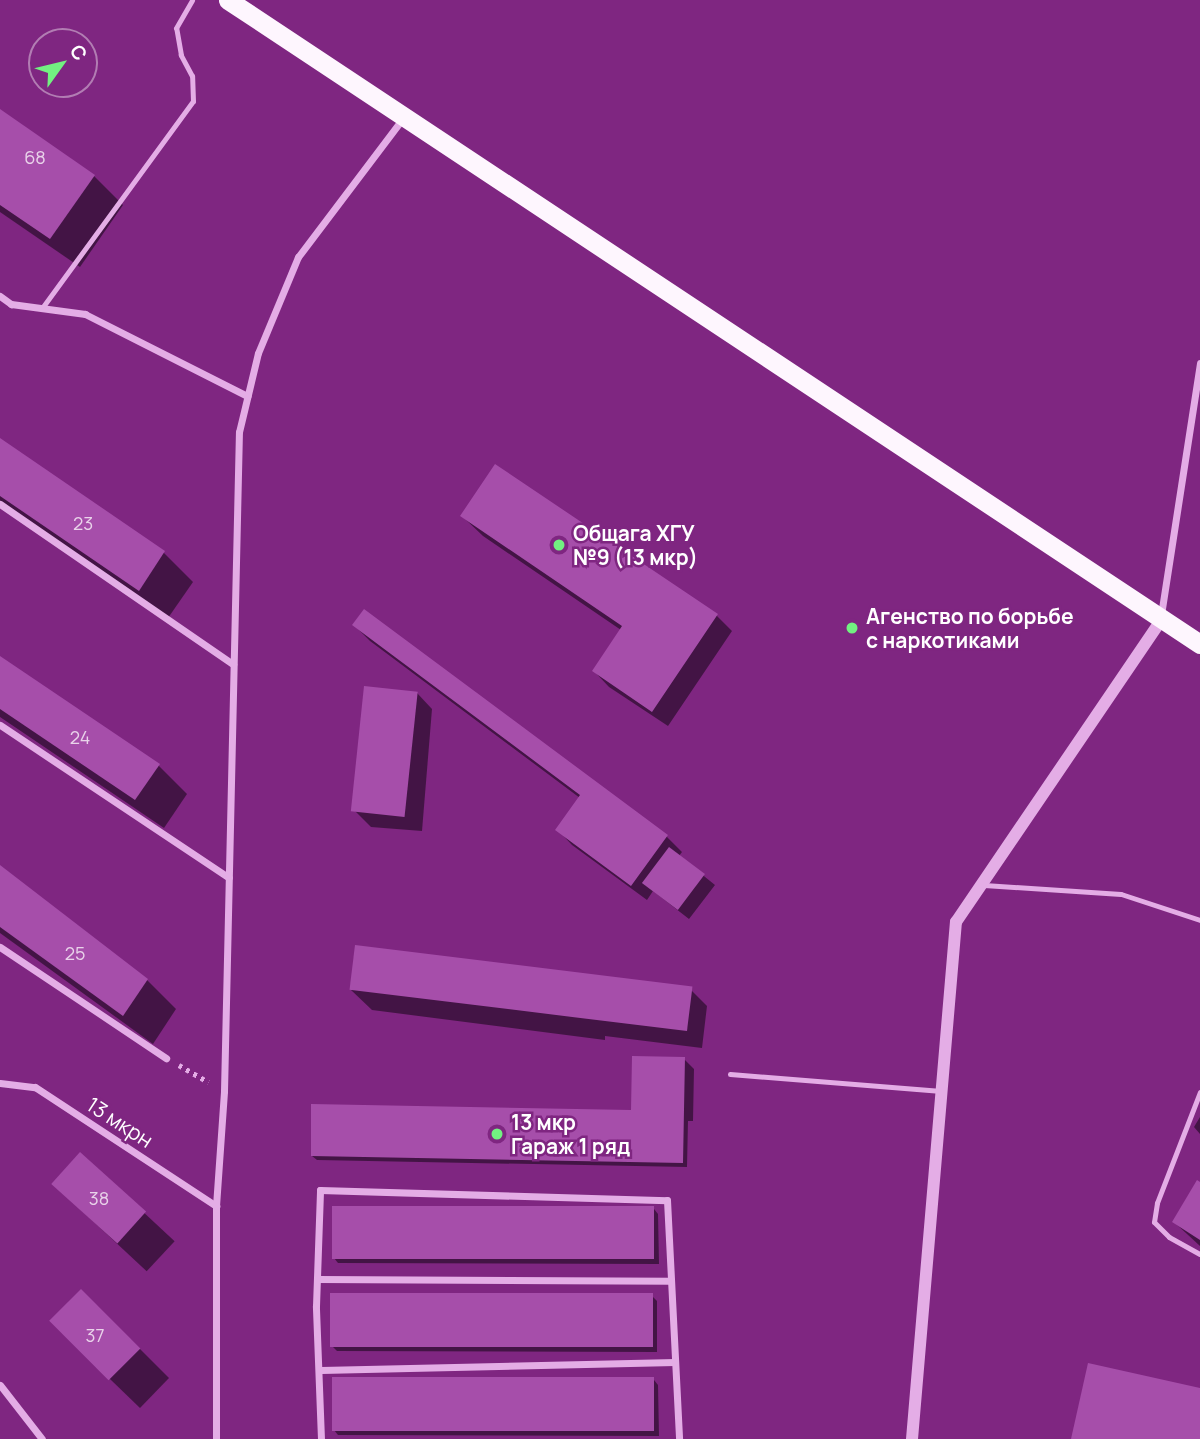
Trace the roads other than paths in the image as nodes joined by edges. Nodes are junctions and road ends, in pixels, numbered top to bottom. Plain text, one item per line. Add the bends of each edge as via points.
1 (192, 0) edge
2 (228, 0) edge
3 (403, 118) junction
4 (0, 296) edge
5 (42, 308) junction
6 (1200, 363) edge
7 (247, 396) junction
8 (0, 504) edge
9 (1161, 620) junction
10 (1200, 644) edge
11 (233, 664) junction
12 (0, 725) edge
13 (229, 878) junction
14 (981, 885) junction
15 (1200, 920) edge
16 (0, 947) edge
17 (166, 1058) road end
18 (730, 1074) dead end
19 (0, 1083) edge
20 (941, 1091) junction
21 (1200, 1092) edge
22 (216, 1206) junction
23 (1200, 1254) edge
24 (317, 1279) junction
25 (671, 1281) junction
26 (675, 1362) junction
27 (321, 1370) junction
28 (0, 1385) edge
29 (43, 1439) edge
30 (216, 1439) edge
31 (321, 1439) edge
32 (679, 1439) edge
33 (912, 1439) edge

1 - 5 lane via 176,28 181,55 192,76 193,101
2 - 3 highway
3 - 7 street via 298,257 258,353
3 - 9 highway
4 - 5 street via 11,304
5 - 7 street via 85,314
6 - 9 street
7 - 11 street via 239,432
8 - 11 street
9 - 10 highway
9 - 14 street
11 - 13 street
12 - 13 street
13 - 22 street
14 - 15 lane via 1121,894
14 - 20 street via 956,922
16 - 17 street
18 - 20 lane
19 - 22 street, 13 мкрн via 35,1087
20 - 33 street
21 - 23 lane via 1157,1203 1154,1222 1169,1237
22 - 30 street
24 - 25 street
24 - 25 street via 320,1190 667,1200
24 - 27 street
25 - 26 street
26 - 27 street
26 - 32 street
27 - 31 street
28 - 29 street

